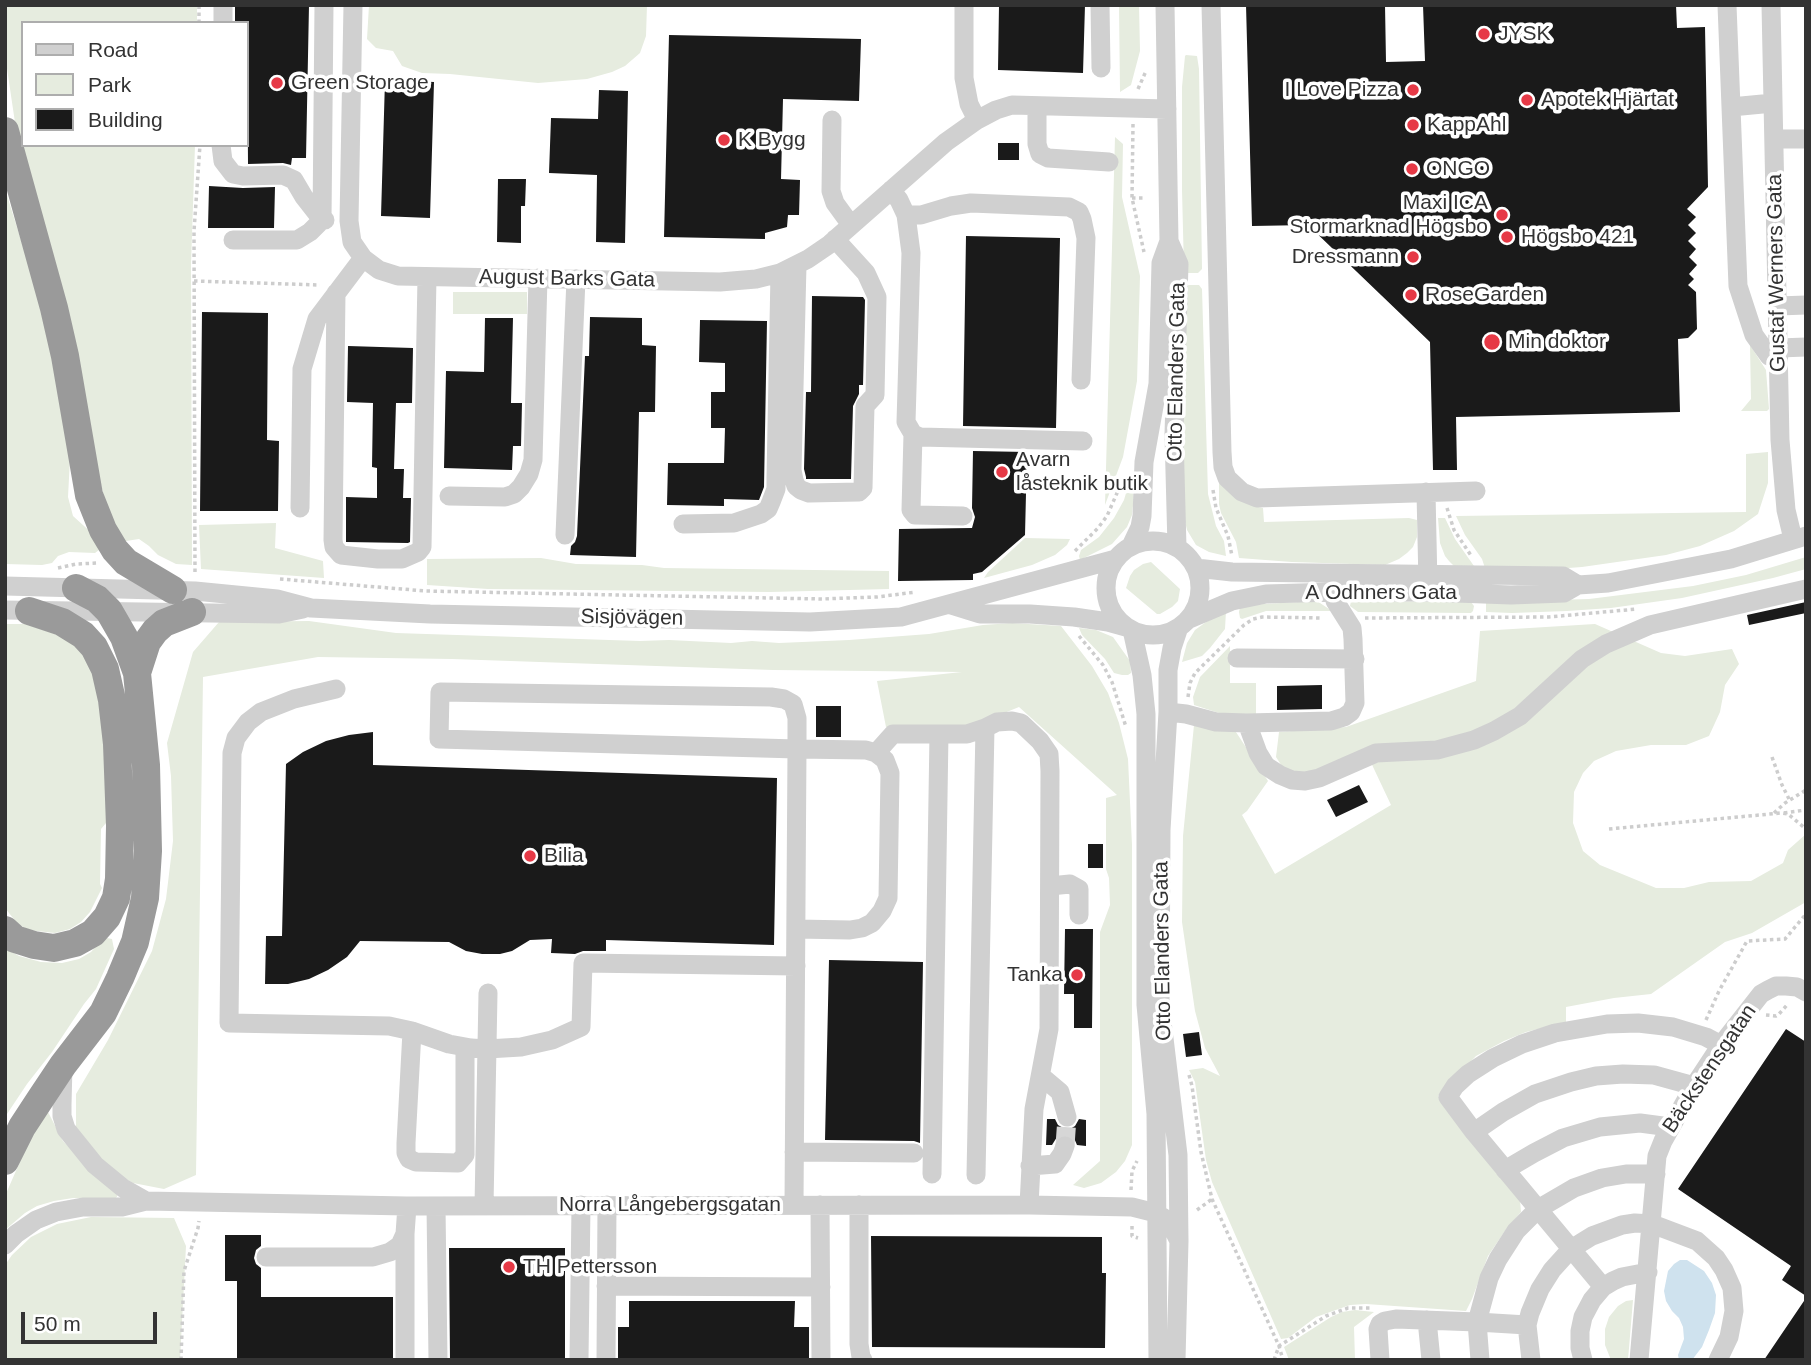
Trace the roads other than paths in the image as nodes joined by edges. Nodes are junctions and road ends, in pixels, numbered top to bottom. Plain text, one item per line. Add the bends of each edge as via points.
1 (324, 5) edge
2 (354, 5) edge
3 (964, 5) edge
4 (1100, 5) edge
5 (1165, 5) edge
6 (1211, 5) edge
7 (1727, 5) edge
8 (1771, 5) edge
9 (1101, 68) dead end
10 (1773, 103) junction
11 (1037, 106) junction
12 (1731, 107) junction
13 (1167, 109) junction
14 (832, 120) dead end
15 (977, 120) junction
16 (5, 131) edge
17 (1774, 139) junction
18 (1806, 139) edge
19 (221, 147) edge
20 (1109, 162) dead end
21 (891, 190) junction
22 (906, 215) junction
23 (322, 220) junction
24 (349, 221) junction
25 (851, 225) junction
26 (835, 239) junction
27 (233, 240) dead end
28 (1168, 241) junction
29 (363, 258) junction
30 (788, 269) junction
31 (427, 277) junction
32 (538, 278) junction
33 (576, 279) junction
34 (339, 290) junction
35 (1806, 305) edge
36 (1778, 306) junction
37 (1806, 347) edge
38 (1779, 352) junction
39 (1081, 380) dead end
40 (913, 434) junction
41 (1083, 441) dead end
42 (1476, 491) dead end
43 (1426, 492) junction
44 (449, 496) dead end
45 (300, 508) dead end
46 (963, 516) dead end
47 (683, 524) dead end
48 (565, 535) dead end
49 (1800, 538) edge
50 (1131, 546) junction
51 (1177, 547) junction
52 (1115, 559) junction
53 (1196, 568) junction
54 (179, 580) junction
55 (1428, 583) junction
56 (1578, 585) junction
57 (5, 586) edge
58 (75, 588) junction
59 (1806, 589) edge
60 (1334, 592) junction
61 (22, 602) edge
62 (951, 604) junction
63 (311, 608) junction
64 (109, 611) junction
65 (192, 612) junction
66 (1183, 624) junction
67 (1130, 628) junction
68 (1237, 658) dead end
69 (1355, 659) junction
70 (137, 673) junction
71 (336, 689) dead end
72 (1168, 712) junction
73 (1247, 723) junction
74 (985, 729) junction
75 (939, 733) junction
76 (797, 749) junction
77 (876, 753) junction
78 (1050, 886) junction
79 (1079, 915) dead end
80 (797, 929) junction
81 (5, 930) edge
82 (796, 966) junction
83 (1806, 992) edge
84 (488, 993) dead end
85 (412, 1031) junction
86 (1721, 1045) junction
87 (465, 1047) junction
88 (487, 1049) junction
89 (63, 1065) junction
90 (1041, 1076) junction
91 (1694, 1086) junction
92 (1067, 1117) tunnel mouth
93 (1670, 1127) junction
94 (1474, 1132) junction
95 (1065, 1146) dead end
96 (794, 1152) junction
97 (914, 1153) dead end
98 (5, 1161) edge
99 (1030, 1167) junction
100 (1505, 1170) junction
101 (932, 1174) dead end
102 (1656, 1174) junction
103 (976, 1175) dead end
104 (146, 1201) junction
105 (581, 1205) junction
106 (607, 1205) junction
107 (794, 1205) junction
108 (820, 1205) junction
109 (859, 1205) junction
110 (1030, 1205) junction
111 (407, 1206) junction
112 (436, 1206) junction
113 (484, 1206) junction
114 (1538, 1209) junction
115 (1156, 1213) junction
116 (1652, 1224) junction
117 (405, 1234) junction
118 (1179, 1241) junction
119 (5, 1245) edge
120 (1571, 1248) junction
121 (266, 1257) dead end
122 (1648, 1272) junction
123 (606, 1286) junction
124 (821, 1287) junction
125 (1603, 1287) junction
126 (1427, 1320) junction
127 (1477, 1322) junction
128 (1527, 1325) junction
129 (405, 1360) edge
130 (438, 1360) edge
131 (579, 1360) edge
132 (606, 1360) edge
133 (821, 1360) edge
134 (863, 1360) edge
135 (1158, 1360) edge
136 (1176, 1360) edge
137 (1380, 1360) edge
138 (1431, 1360) edge
139 (1480, 1360) edge
140 (1531, 1360) edge
141 (1583, 1360) edge
142 (1639, 1360) edge
143 (1718, 1360) edge

1 - 23 street
2 - 24 street
3 - 15 street via 964,78
4 - 9 street
5 - 13 street, Otto Elanders Gata
6 - 43 street via 1225,473 1242,492 1257,498
7 - 12 street
8 - 10 street, Gustaf Werners Gata
10 - 12 street
10 - 17 street, Gustaf Werners Gata
11 - 13 street, August Barks Gata
11 - 15 street, August Barks Gata via 1012,105
11 - 20 street via 1040,154
12 - 38 street via 1738,286 1754,335 1769,356
13 - 28 street, Otto Elanders Gata
14 - 25 street via 831,191
15 - 21 street, August Barks Gata
16 - 54 highway via 54,308 89,495 103,530 126,562
17 - 18 street
17 - 36 street, Gustaf Werners Gata
19 - 23 street via 223,161 233,174 283,175 294,180
21 - 22 street
21 - 25 street, August Barks Gata
22 - 39 street via 971,203 1069,207 1079,212 1086,238
22 - 40 street via 911,253 906,422
23 - 24 street
23 - 27 street via 297,240
24 - 29 street via 352,242
25 - 26 street, August Barks Gata
26 - 30 street, August Barks Gata
26 - 30 street via 866,273 877,297 875,395 865,406 863,488 859,492 808,493 794,480
28 - 50 street, Otto Elanders Gata via 1161,263 1158,384 1144,462 1143,516
28 - 51 street, Otto Elanders Gata via 1179,264 1174,422
29 - 31 street, August Barks Gata via 379,270
29 - 34 street
30 - 33 street, August Barks Gata via 756,279 720,282
30 - 47 street via 776,489 771,502 761,514 734,523
31 - 32 street, August Barks Gata
31 - 34 street via 422,547 402,559 341,555 334,547
32 - 33 street, August Barks Gata
32 - 44 street via 529,474 514,494 505,497
33 - 48 street
34 - 45 street via 317,319 302,369
35 - 36 street
36 - 38 street, Gustaf Werners Gata
37 - 38 street
38 - 49 street, Gustaf Werners Gata via 1786,510
40 - 41 street
40 - 46 street via 911,510 915,515
42 - 43 street
43 - 55 street
49 - 56 street, A Odhners Gata via 1731,559
50 - 51 street via 1158,541
50 - 52 street
51 - 53 street
52 - 62 street, Sisjövägen
52 - 67 street, Otto Elanders Gata via 1107,595 1112,610
53 - 55 street, A Odhners Gata
53 - 66 street, Otto Elanders Gata via 1199,596
54 - 58 street, Sisjövägen
54 - 63 street, Sisjövägen
55 - 56 street, A Odhners Gata via 1511,595 1564,593
55 - 56 street, A Odhners Gata via 1477,575 1563,576
55 - 60 street, A Odhners Gata
57 - 61 street, Sisjövägen
58 - 61 street, Sisjövägen
58 - 64 highway
59 - 73 street via 1650,625 1582,659 1520,716 1455,746 1376,753 1319,778 1293,780 1266,765
60 - 66 street, A Odhners Gata via 1266,594 1232,601
60 - 69 street via 1352,628
61 - 64 street, Sisjövägen
61 - 81 highway via 83,635 105,669 117,744 119,879 107,917 93,933 75,943 54,948 34,945
62 - 63 street, Sisjövägen via 901,617 810,622
62 - 67 street via 980,614 1074,617
63 - 65 street, Sisjövägen via 279,614
64 - 65 street, Sisjövägen
64 - 70 highway
65 - 70 highway via 155,631
66 - 67 street via 1156,635
66 - 72 street, Otto Elanders Gata via 1168,670
67 - 115 street, Otto Elanders Gata via 1146,713 1146,1005 1156,1114
68 - 69 street
69 - 73 street via 1355,703 1344,718
70 - 89 highway via 146,765 145,898 135,942 103,1013
71 - 85 street via 261,712 236,738 232,753 229,1023 389,1026
72 - 73 street
72 - 118 street, Otto Elanders Gata via 1161,830 1160,1005 1178,1155
74 - 75 street
74 - 78 street via 997,722 1021,723 1049,754
74 - 103 street
75 - 77 street via 893,734
75 - 101 street
76 - 76 street via 439,739 440,692 784,699 796,711
76 - 77 street
76 - 80 street
77 - 80 street via 890,773 888,898 872,923 862,929
78 - 79 street via 1070,884 1079,889
78 - 90 street via 1049,1029
80 - 82 street
82 - 88 street via 583,963 581,1027 552,1040
82 - 96 street
83 - 86 street, Bäckstensgatan via 1776,986 1761,994
84 - 88 street
85 - 87 street
85 - 87 street via 405,1143 409,1160 415,1162 458,1163 465,1155
86 - 91 street, Bäckstensgatan
86 - 94 street via 1673,1027 1638,1023 1555,1033 1522,1044 1468,1074 1448,1097
87 - 88 street
88 - 113 street
89 - 98 highway
89 - 104 street via 66,1129 95,1165
90 - 92 street via 1060,1092
90 - 99 street
91 - 93 street, Bäckstensgatan
91 - 94 street via 1654,1075 1596,1076 1535,1094
93 - 100 street via 1640,1123 1600,1127 1563,1138
93 - 102 street, Bäckstensgatan via 1657,1156
94 - 100 street
95 - 99 street via 1055,1164
96 - 97 street
96 - 107 street
99 - 110 street
100 - 114 street
102 - 114 street via 1602,1178
102 - 116 street, Bäckstensgatan
104 - 111 street, Norra Långebergsgatan
104 - 119 street, Norra Långebergsgatan via 56,1212 36,1220
105 - 106 street, Norra Långebergsgatan
105 - 113 street, Norra Långebergsgatan
105 - 131 street
106 - 107 street, Norra Långebergsgatan
106 - 123 street
107 - 108 street, Norra Långebergsgatan
108 - 109 street, Norra Långebergsgatan
108 - 124 street
109 - 110 street, Norra Långebergsgatan
109 - 134 street via 859,1344
110 - 115 street, Norra Långebergsgatan via 1132,1207
111 - 112 street, Norra Långebergsgatan
111 - 117 street
112 - 113 street, Norra Långebergsgatan
112 - 130 street
114 - 120 street
114 - 127 street via 1498,1259
115 - 118 street via 1168,1221
115 - 135 street, Otto Elanders Gata
116 - 120 street via 1603,1231
116 - 122 street, Bäckstensgatan
116 - 143 street via 1697,1241 1724,1270 1732,1287 1734,1311
117 - 121 street via 400,1245 373,1257
117 - 129 street
118 - 136 street, Otto Elanders Gata
120 - 125 street
120 - 128 street via 1540,1289
122 - 125 street
122 - 142 street, Bäckstensgatan
123 - 124 street
123 - 132 street
124 - 133 street
125 - 141 street via 1583,1317 1579,1339
126 - 127 street
126 - 137 street via 1395,1319 1380,1324
126 - 138 street
127 - 128 street
127 - 139 street
128 - 140 street

